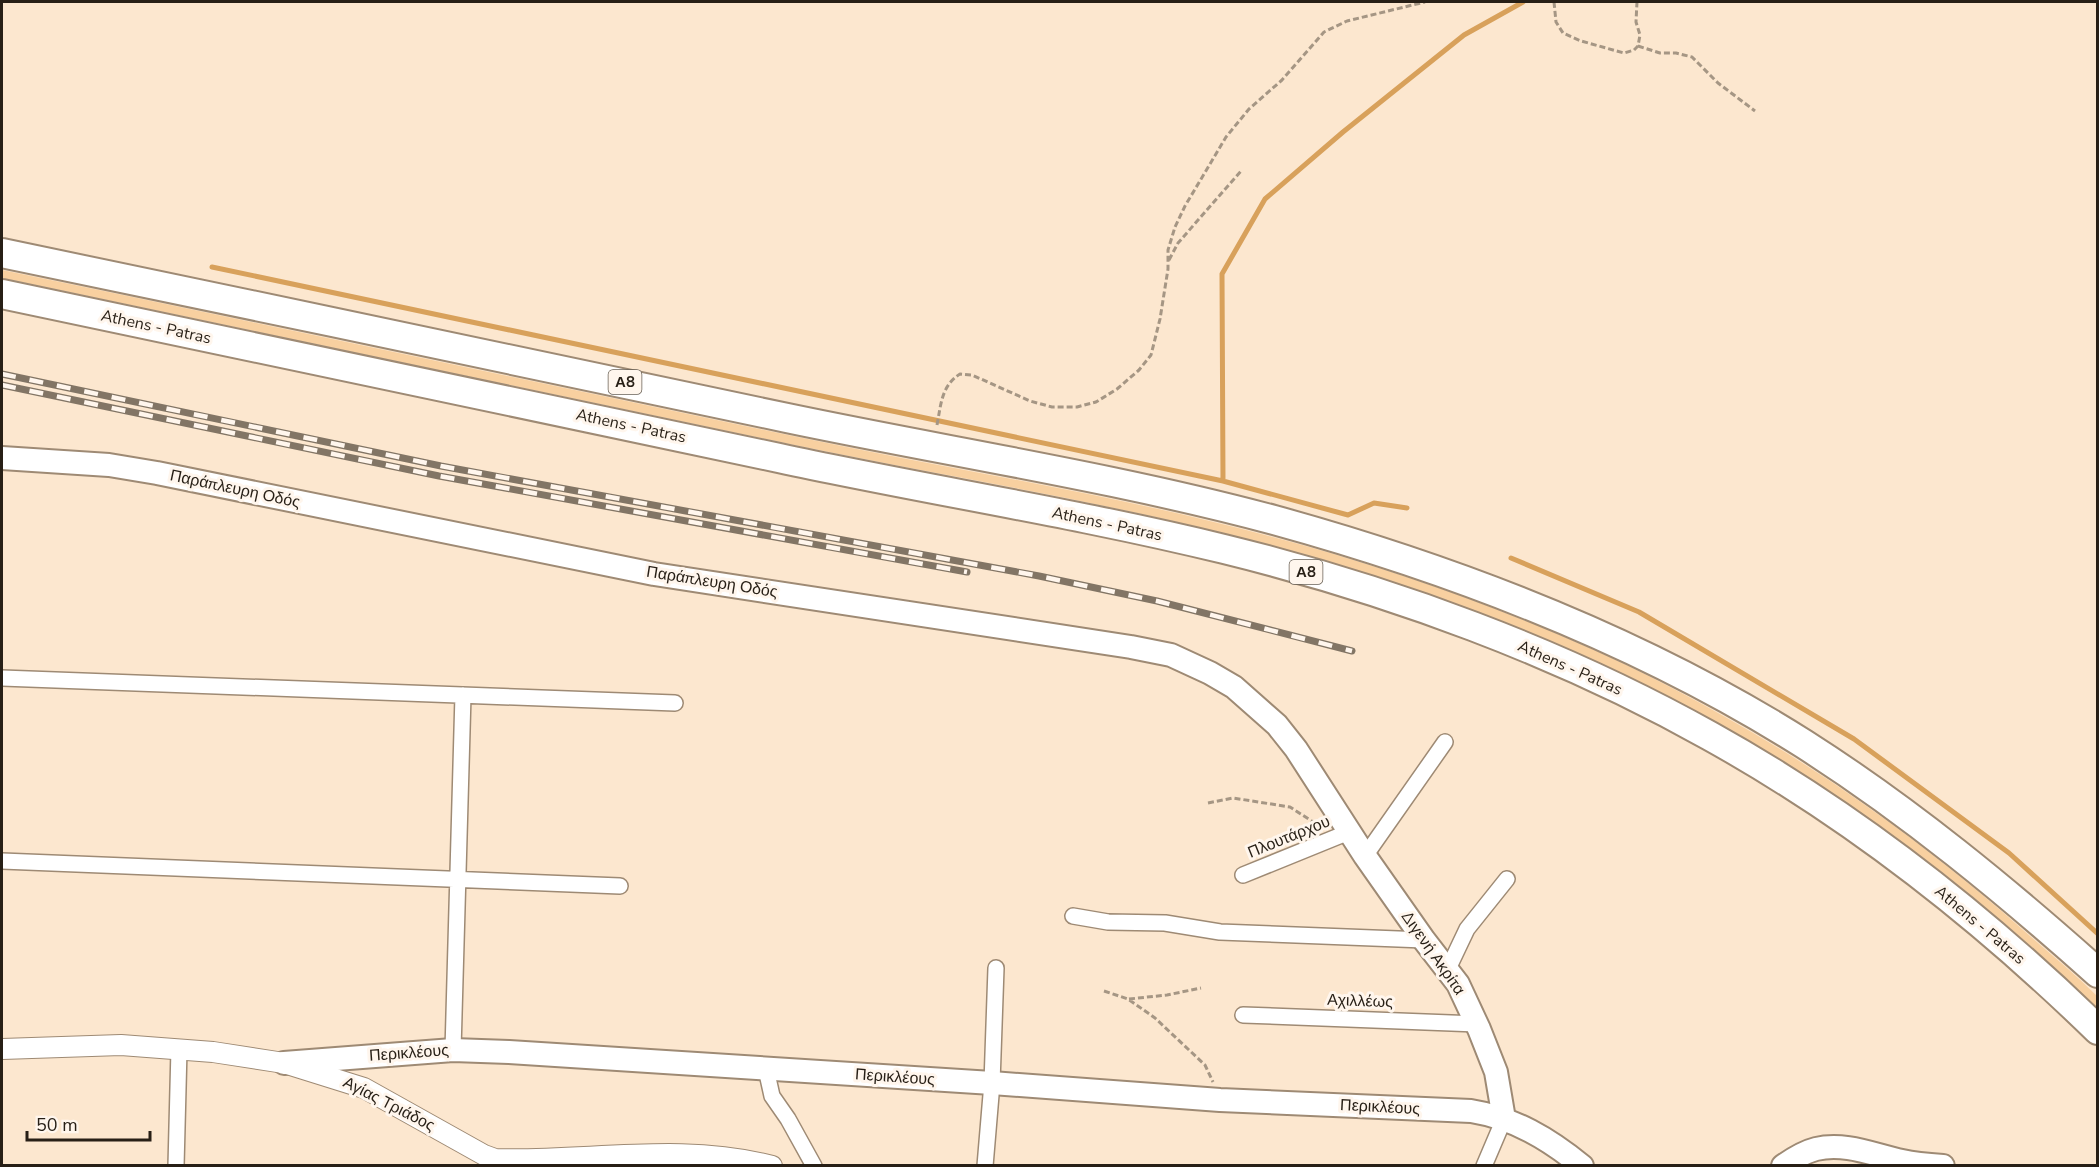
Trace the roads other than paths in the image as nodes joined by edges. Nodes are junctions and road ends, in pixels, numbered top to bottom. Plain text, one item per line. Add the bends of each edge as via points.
1 (2, 253) edge
2 (2, 294) edge
3 (2, 458) edge
4 (2, 678) edge
5 (463, 695) junction
6 (675, 703) dead end
7 (1445, 742) dead end
8 (1342, 835) junction
9 (1365, 856) junction
10 (2, 861) edge
11 (1243, 875) dead end
12 (458, 878) junction
13 (1507, 879) dead end
14 (620, 886) dead end
15 (1073, 916) dead end
16 (1424, 940) junction
17 (996, 968) dead end
18 (1448, 969) junction
19 (2097, 973) edge
20 (1243, 1015) dead end
21 (1477, 1024) junction
22 (2097, 1030) edge
23 (179, 1048) junction
24 (2, 1049) edge
25 (453, 1050) junction
26 (284, 1063) junction
27 (766, 1069) junction
28 (992, 1083) junction
29 (1504, 1119) junction
30 (176, 1166) edge
31 (772, 1166) edge
32 (814, 1166) edge
33 (984, 1166) edge
34 (1484, 1166) edge
35 (1582, 1166) edge
36 (1783, 1166) edge
37 (1943, 1166) edge

1 - 19 highway, Α8 via 1152,491 1311,531 1470,582 1652,660 1804,744 1957,852
2 - 22 highway, Athens - Patras / Α8 via 802,463 1145,531 1262,559 1419,608 1533,650 1606,683 1713,737 1783,779 1947,896
3 - 8 main road, Παράπλευρη Οδός via 157,472 654,574 1171,656 1234,687 1277,725 1296,749
4 - 5 street
5 - 6 street
5 - 12 street
7 - 9 street
8 - 9 main road, Διγενή Ακρίτα
8 - 11 street, Πλουτάρχου
9 - 16 main road, Διγενή Ακρίτα
10 - 12 street
12 - 14 street
12 - 25 street
13 - 18 street via 1467,928
15 - 16 street via 1220,932
16 - 18 main road, Διγενή Ακρίτα
17 - 28 street
18 - 21 main road, Διγενή Ακρίτα
20 - 21 street, Αχιλλέως
21 - 29 main road, Διγενή Ακρίτα via 1496,1072
23 - 24 street, Αγίας Τριάδος via 109,1045
23 - 26 street, Αγίας Τριάδος
23 - 30 street
25 - 26 main road, Περικλέους
25 - 27 main road, Περικλέους
26 - 31 street, Αγίας Τριάδος via 364,1088 495,1159 699,1155
27 - 28 main road, Περικλέους
27 - 32 street via 772,1096
28 - 29 main road, Περικλέους via 1220,1100 1471,1111
28 - 33 street
29 - 34 street
29 - 35 main road via 1539,1134
36 - 37 main road via 1816,1149 1842,1148

